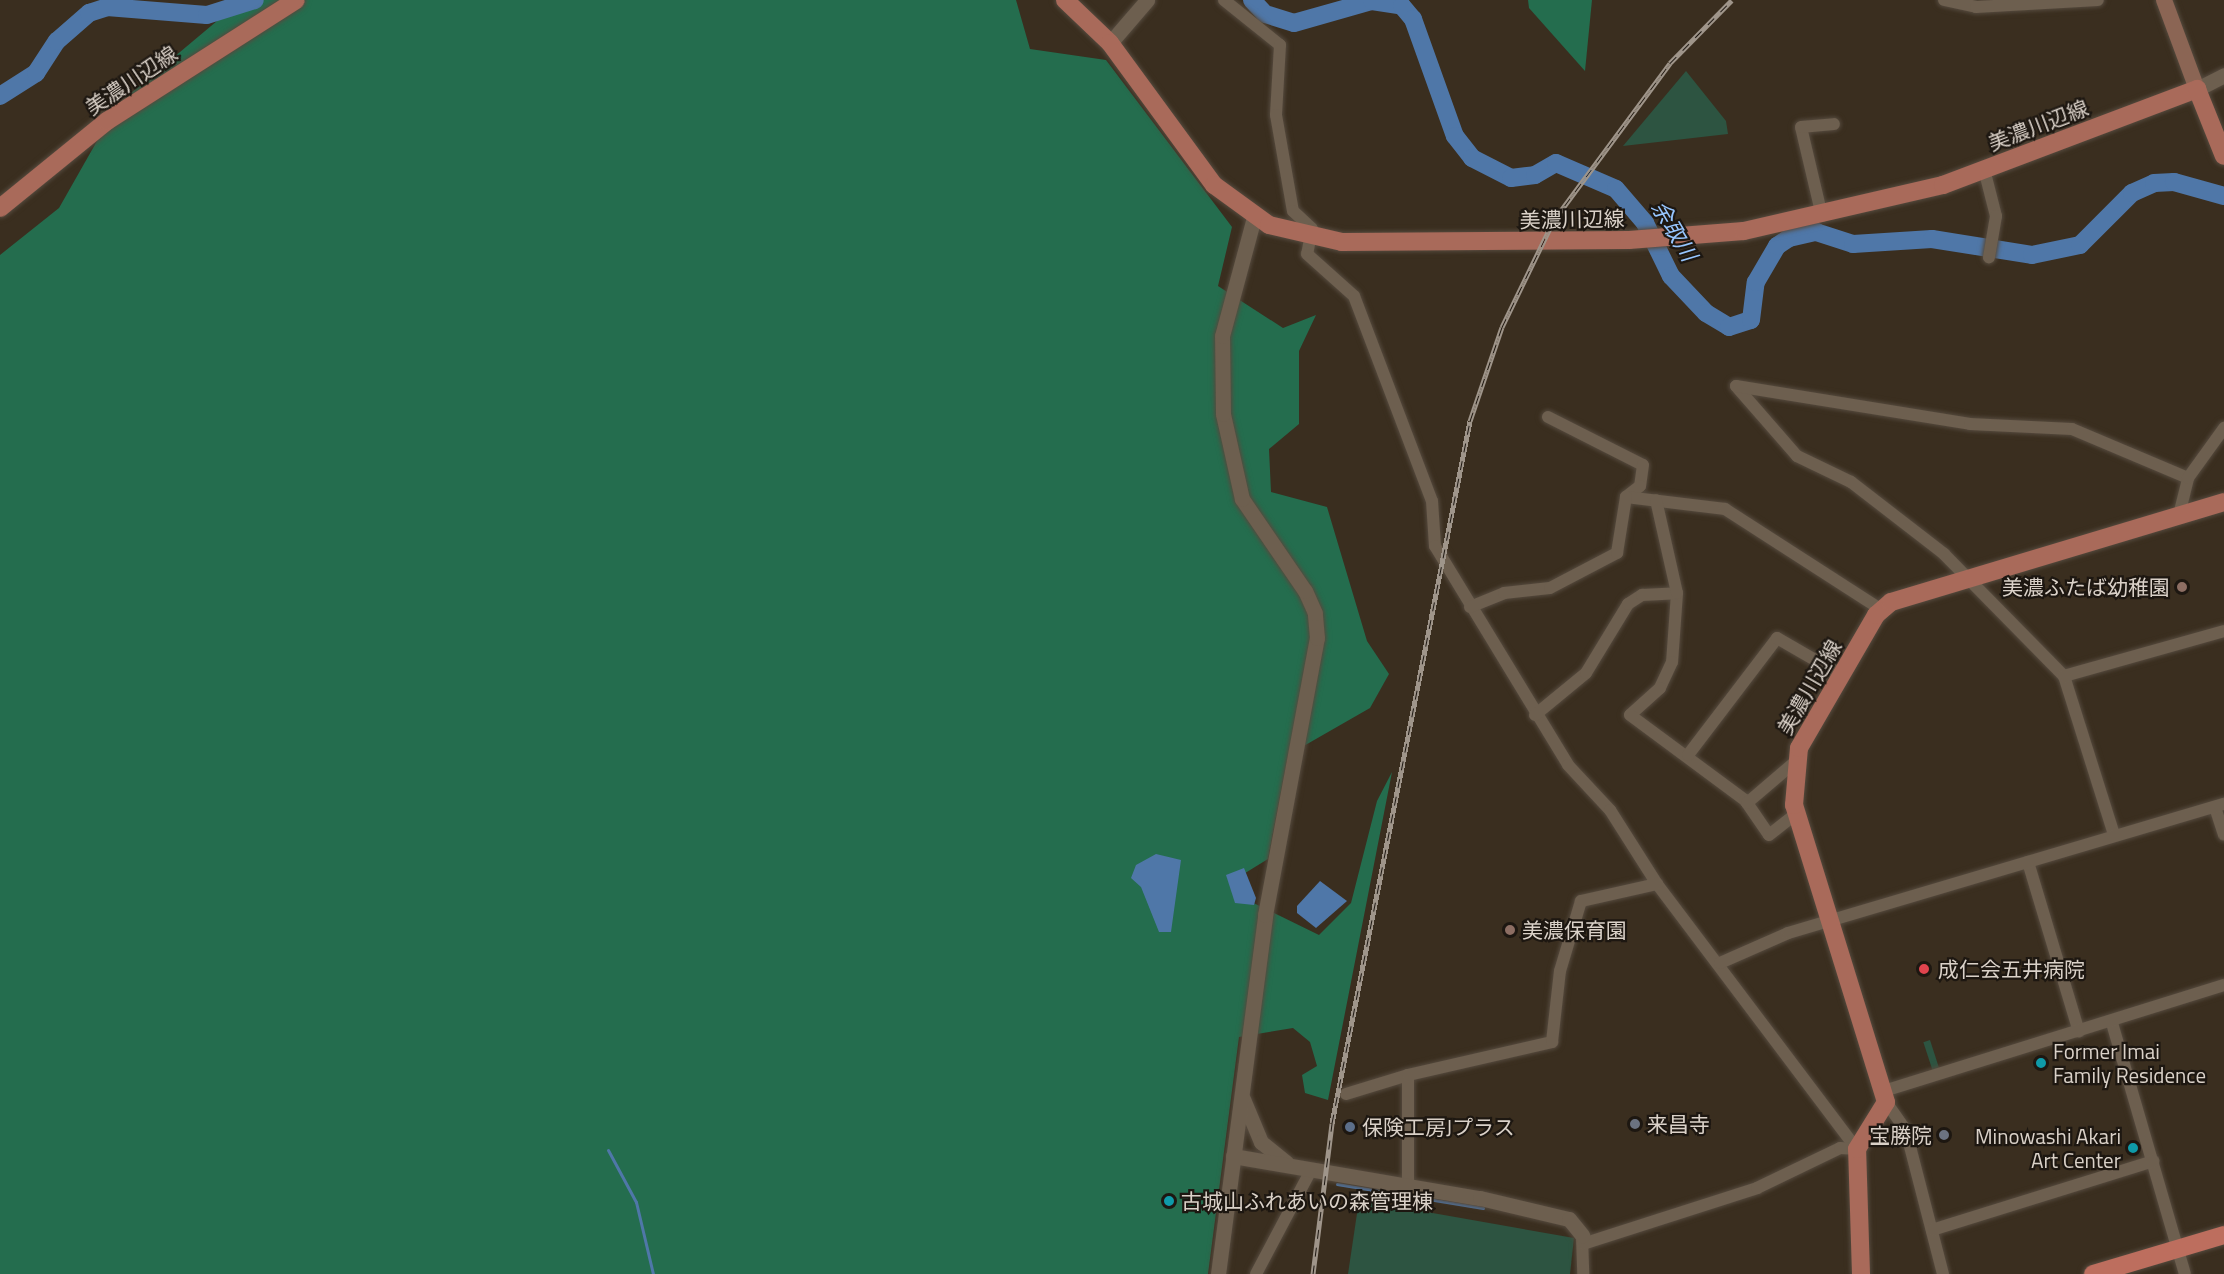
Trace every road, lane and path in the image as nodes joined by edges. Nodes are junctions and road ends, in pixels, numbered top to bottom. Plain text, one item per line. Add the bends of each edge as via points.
1 (296, 0) edge
2 (1065, 0) edge
3 (1147, 0) edge
4 (1224, 0) edge
5 (1944, 0) edge
6 (2098, 0) edge
7 (2164, 0) edge
8 (1110, 42) junction
9 (2224, 75) edge
10 (2197, 89) junction
11 (1834, 124) dead end
12 (2224, 156) edge
13 (1984, 169) junction
14 (0, 208) edge
15 (1822, 216) junction
16 (1254, 217) junction
17 (1308, 237) junction
18 (1989, 257) dead end
19 (1548, 417) dead end
20 (2224, 428) edge
21 (2188, 478) junction
22 (1626, 497) junction
23 (1656, 500) junction
24 (2224, 502) edge
25 (2179, 515) junction
26 (1971, 578) junction
27 (1677, 593) junction
28 (1470, 608) junction
29 (1882, 610) junction
30 (2224, 631) edge
31 (1841, 675) junction
32 (2064, 676) junction
33 (1535, 715) junction
34 (1688, 755) junction
35 (1796, 762) junction
36 (1747, 803) junction
37 (2220, 805) edge
38 (1797, 813) junction
39 (2114, 835) junction
40 (2224, 835) edge
41 (2028, 862) junction
42 (1657, 884) junction
43 (1833, 921) junction
44 (1720, 963) junction
45 (2224, 986) edge
46 (2112, 1023) junction
47 (2079, 1032) junction
48 (1408, 1075) junction
49 (1241, 1090) junction
50 (1346, 1094) dead end
51 (1885, 1096) junction
52 (1857, 1149) junction
53 (1233, 1156) junction
54 (2153, 1161) junction
55 (1293, 1167) junction
56 (1311, 1170) junction
57 (1408, 1185) junction
58 (1932, 1230) junction
59 (2224, 1235) edge
60 (1583, 1239) junction
61 (2177, 1249) junction
62 (1218, 1274) edge
63 (1256, 1274) edge
64 (1583, 1274) edge
65 (1861, 1274) edge
66 (1943, 1274) edge
67 (2093, 1274) edge
68 (2185, 1274) edge

1 - 14 main road, 美濃川辺線 via 107,121
2 - 8 main road, 美濃川辺線
3 - 8 street
4 - 17 street via 1280,45 1276,116 1293,211 1312,229
5 - 6 street via 1976,7
7 - 10 main road
8 - 16 main road, 美濃川辺線 via 1214,185
9 - 10 street
10 - 12 main road
10 - 13 main road, 美濃川辺線
11 - 15 street via 1801,127
13 - 15 main road, 美濃川辺線
13 - 18 street via 1994,196
15 - 17 main road, 美濃川辺線 via 1672,238 1629,240 1342,242
16 - 17 main road, 美濃川辺線
16 - 49 street via 1222,336 1223,414 1242,500 1305,591 1315,613 1317,638 1265,915
17 - 28 street via 1307,254 1354,296 1432,501 1435,546
19 - 22 street via 1643,465 1640,486
20 - 21 street
21 - 25 street
21 - 26 street via 2072,429 1970,424 1736,386 1797,456 1851,482
22 - 23 street
22 - 28 street via 1617,553 1550,588 1504,593
23 - 27 street
23 - 29 street via 1725,509
24 - 25 main road
25 - 26 main road
26 - 29 main road via 1916,593
26 - 32 street
27 - 33 street via 1642,595 1628,604 1586,673
27 - 34 street via 1672,662 1660,688 1630,715
28 - 33 street
29 - 31 main road, 美濃川辺線
30 - 32 street
31 - 34 street via 1777,638
31 - 35 main road, 美濃川辺線
32 - 39 street
33 - 42 street via 1568,765 1610,810
34 - 36 street
35 - 36 street
35 - 38 main road, 美濃川辺線
36 - 38 street via 1769,835
37 - 39 street
37 - 40 street
38 - 43 main road, 美濃川辺線
39 - 41 street
41 - 43 street
41 - 47 street
42 - 44 street
42 - 48 street via 1581,901 1560,971 1552,1042
43 - 44 street via 1788,933
43 - 51 main road, 美濃川辺線
44 - 52 street
45 - 46 street
46 - 47 street
46 - 54 street
47 - 51 street
48 - 50 street
48 - 57 street
49 - 53 street
49 - 55 street via 1261,1142
51 - 52 main road
51 - 58 street via 1906,1131
52 - 60 street via 1840,1148 1756,1188
52 - 65 main road
53 - 55 street
53 - 62 street
54 - 58 street
54 - 61 street
55 - 56 street
56 - 57 street
56 - 63 street
57 - 60 street via 1569,1219
58 - 66 street
59 - 61 highway
60 - 64 street
61 - 67 highway
61 - 68 street

